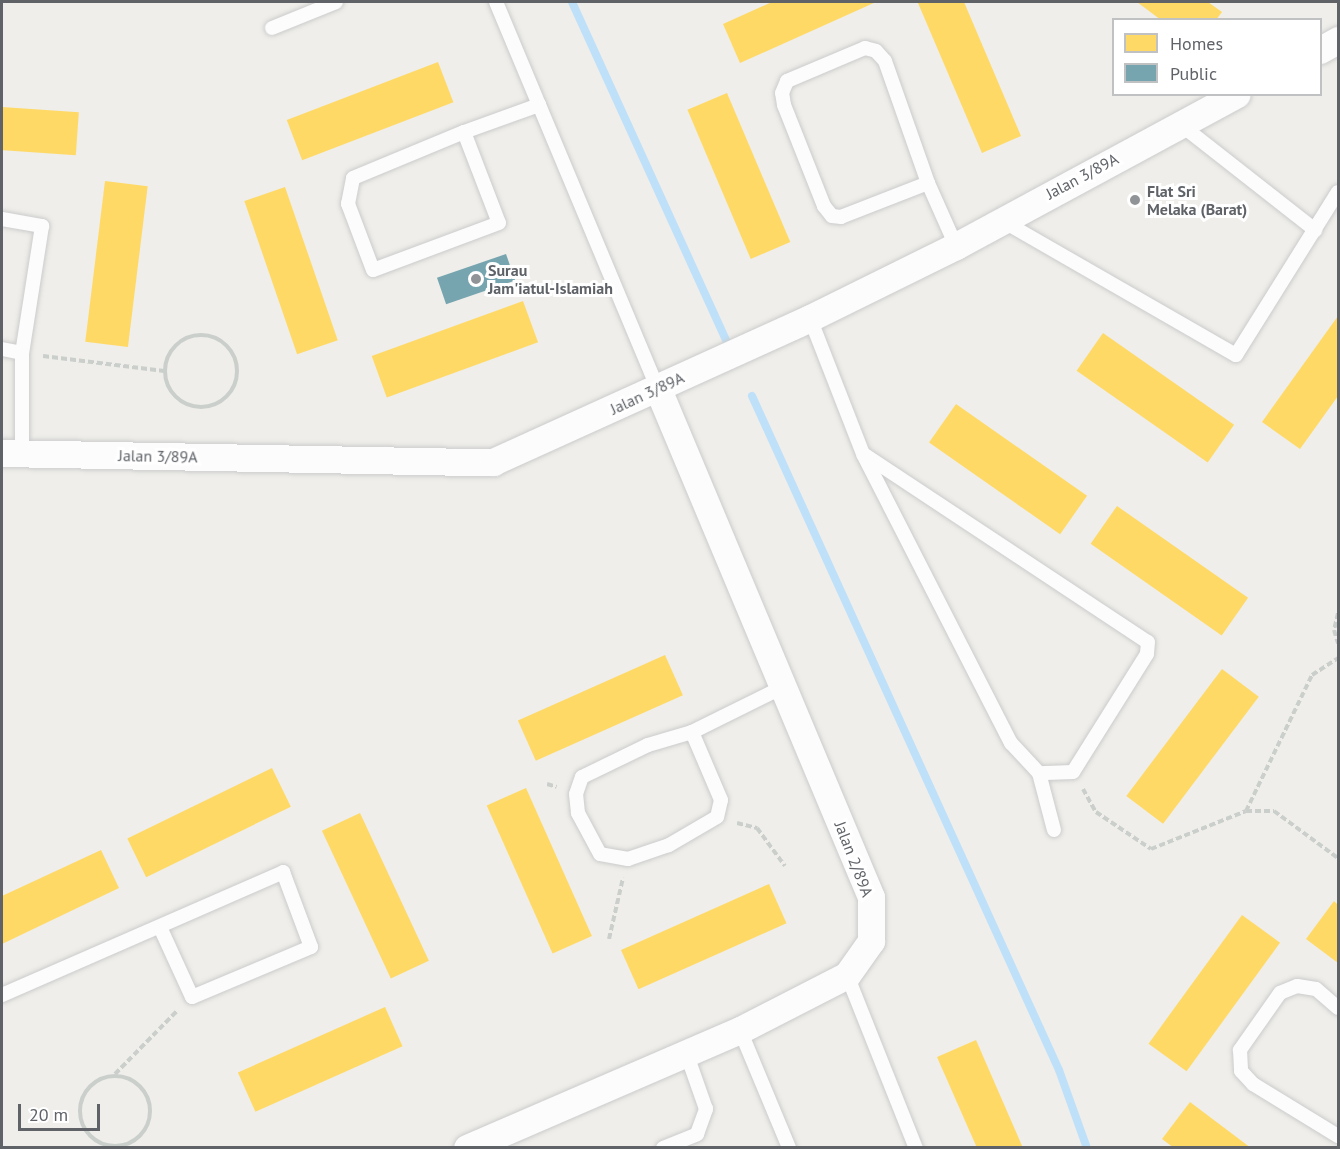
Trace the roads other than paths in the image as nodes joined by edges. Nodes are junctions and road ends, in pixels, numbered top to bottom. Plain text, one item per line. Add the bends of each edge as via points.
1 (336, 2) edge
2 (496, 2) edge
3 (272, 28) dead end
4 (1338, 40) edge
5 (1322, 49) edge
6 (1233, 96) edge
7 (539, 105) junction
8 (1180, 124) junction
9 (464, 132) junction
10 (928, 183) junction
11 (1338, 192) edge
12 (2, 219) edge
13 (1001, 220) junction
14 (1315, 230) junction
15 (956, 246) junction
16 (810, 318) junction
17 (2, 349) edge
18 (22, 353) junction
19 (658, 389) junction
20 (12, 453) edge
21 (863, 454) junction
22 (785, 686) junction
23 (692, 732) junction
24 (1039, 772) junction
25 (1054, 830) dead end
26 (160, 927) junction
27 (847, 975) junction
28 (2, 996) edge
29 (1338, 1008) edge
30 (740, 1030) junction
31 (687, 1054) junction
32 (1338, 1136) edge
33 (467, 1148) edge
34 (663, 1148) edge
35 (789, 1148) edge
36 (916, 1148) edge

1 - 3 lane
2 - 7 lane
4 - 5 street
6 - 8 street, Jalan 3/89A
7 - 9 lane
7 - 19 lane
8 - 13 street, Jalan 3/89A
8 - 14 lane
9 - 9 lane via 500,223 373,270 348,204 352,178
10 - 10 lane via 841,218 832,216 824,206 784,105 782,93 787,81 865,48 876,51 885,61
10 - 15 lane
11 - 14 lane
12 - 18 lane via 42,226
13 - 14 lane via 1236,355
13 - 15 street, Jalan 3/89A
15 - 16 street, Jalan 3/89A
16 - 19 street, Jalan 3/89A
16 - 21 lane
17 - 18 lane
18 - 20 lane
19 - 20 street, Jalan 3/89A via 493,462
19 - 22 street, Jalan 2/89A
21 - 24 lane via 1011,743
21 - 24 lane via 1149,642 1147,654 1073,772
22 - 23 lane
22 - 27 street, Jalan 2/89A via 871,897 871,941
23 - 23 lane via 648,745 582,777 576,794 587,834 600,854 628,859 669,844 717,817 721,800
24 - 25 lane
26 - 26 lane via 192,997 311,947 283,872
26 - 28 lane
27 - 30 street, Jalan 2/89A
27 - 36 lane
29 - 32 lane via 1316,989 1288,989 1280,993 1240,1050 1241,1071 1253,1084
30 - 31 street, Jalan 2/89A
30 - 35 lane
31 - 33 street, Jalan 2/89A
31 - 34 lane via 706,1109 697,1134

